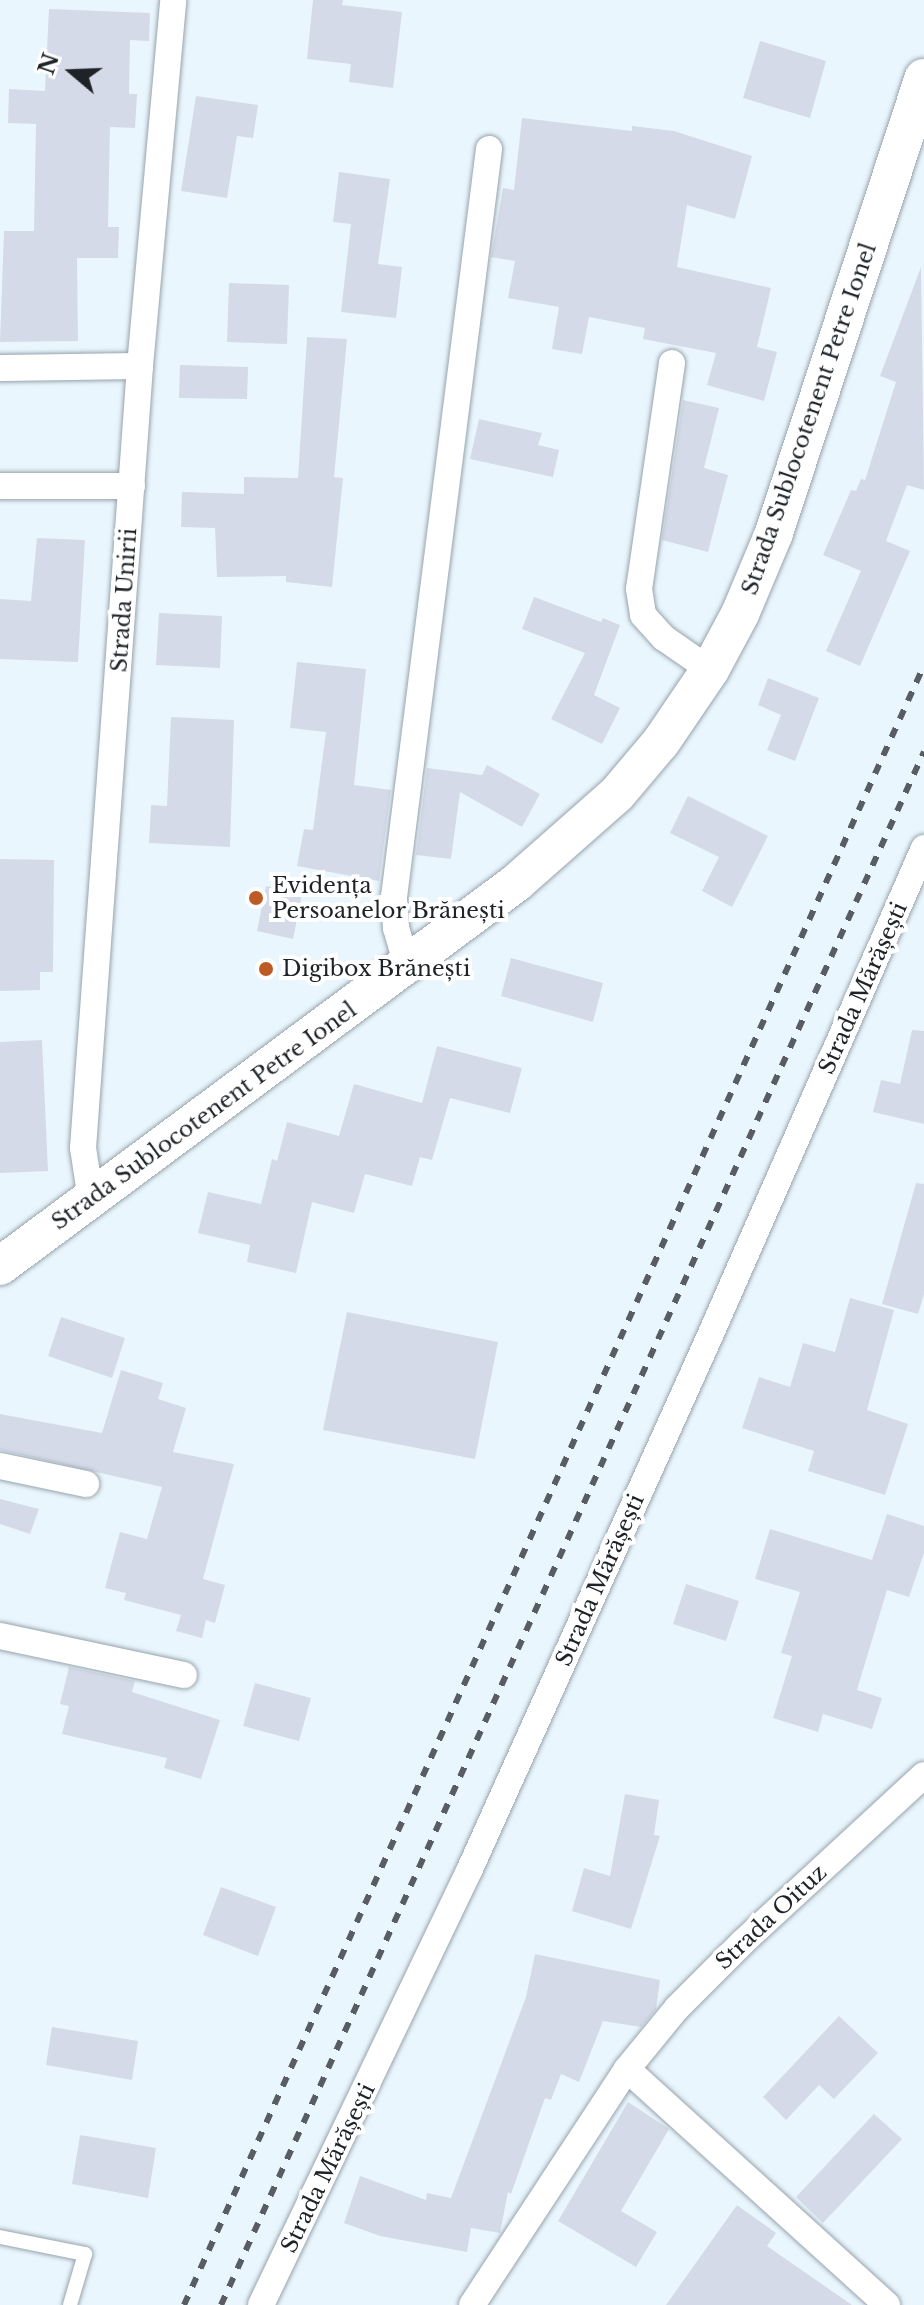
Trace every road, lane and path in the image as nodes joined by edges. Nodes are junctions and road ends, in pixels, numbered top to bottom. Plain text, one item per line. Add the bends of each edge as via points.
1 (173, 0) edge
2 (924, 78) edge
3 (489, 149) dead end
4 (672, 363) dead end
5 (140, 366) junction
6 (0, 368) edge
7 (0, 486) edge
8 (132, 486) junction
9 (710, 670) junction
10 (924, 848) edge
11 (407, 966) junction
12 (91, 1200) junction
13 (0, 1266) edge
14 (0, 1466) edge
15 (86, 1484) dead end
16 (0, 1636) edge
17 (184, 1675) dead end
18 (924, 1775) edge
19 (627, 2069) junction
20 (0, 2237) edge
21 (70, 2305) edge
22 (261, 2305) edge
23 (472, 2305) edge
24 (887, 2305) edge

1 - 5 street, Strada Unirii
2 - 9 main road, Strada Sublocotenent Petre Ionel via 774,533
3 - 11 street via 394,897
4 - 9 street via 639,589 643,615 664,638
5 - 6 street
5 - 8 street, Strada Unirii
7 - 8 street
8 - 12 street, Strada Unirii via 83,1148
9 - 11 main road, Strada Sublocotenent Petre Ionel via 617,794 516,883
10 - 22 street, Strada Mărășești via 469,1871
11 - 12 main road, Strada Sublocotenent Petre Ionel
12 - 13 main road, Strada Sublocotenent Petre Ionel
14 - 15 street
16 - 17 street
18 - 19 street, Strada Oituz via 743,1942 677,2008
19 - 23 street, Strada Oituz
19 - 24 street
20 - 21 lane via 85,2254

